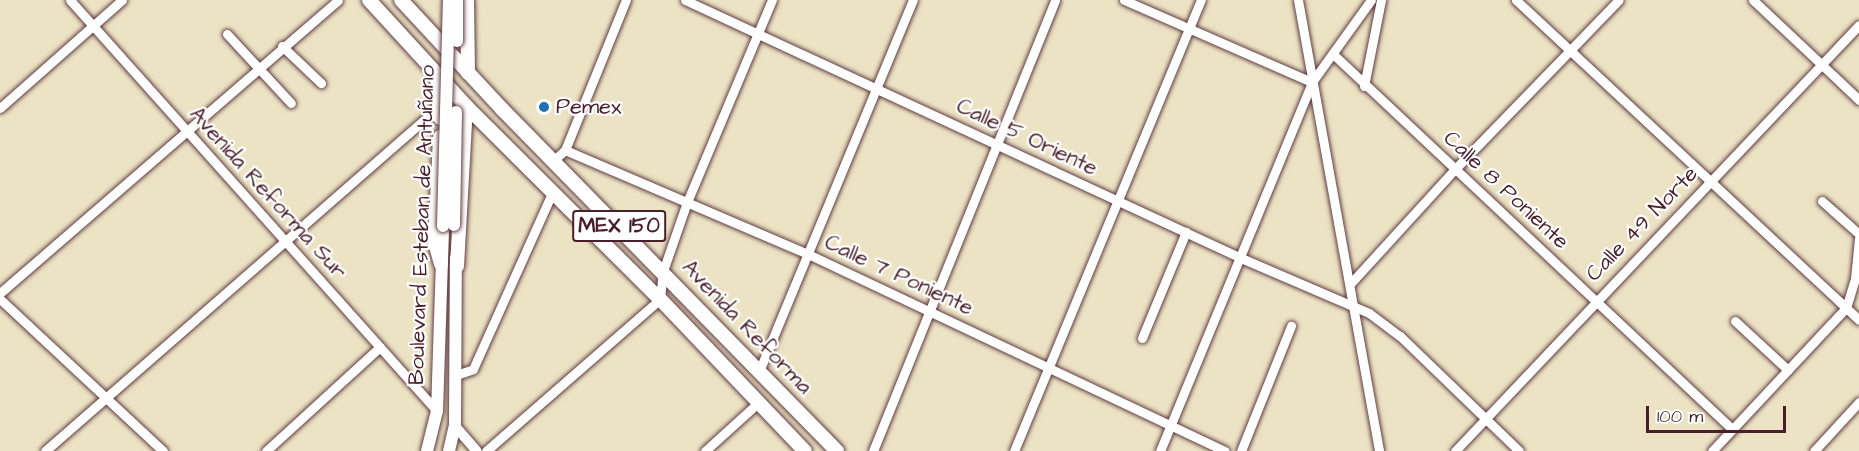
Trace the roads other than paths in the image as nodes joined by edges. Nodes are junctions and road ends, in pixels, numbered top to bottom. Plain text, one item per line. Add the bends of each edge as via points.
1 (70, 0) edge
2 (122, 0) edge
3 (338, 0) edge
4 (369, 0) edge
5 (401, 0) edge
6 (449, 0) edge
7 (457, 0) edge
8 (467, 0) edge
9 (626, 0) edge
10 (685, 0) edge
11 (772, 0) edge
12 (913, 0) edge
13 (1055, 0) edge
14 (1124, 0) edge
15 (1201, 0) edge
16 (1298, 0) edge
17 (1371, 0) edge
18 (1381, 0) edge
19 (1516, 0) edge
20 (1619, 0) edge
21 (1753, 0) edge
22 (1859, 25) edge
23 (94, 26) junction
24 (1188, 31) junction
25 (226, 34) dead end
26 (758, 34) junction
27 (282, 46) junction
28 (1571, 51) junction
29 (1333, 54) junction
30 (1822, 64) junction
31 (258, 67) junction
32 (468, 73) junction
33 (437, 75) junction
34 (1312, 82) junction
35 (321, 83) dead end
36 (1364, 86) junction
37 (877, 88) junction
38 (1859, 100) edge
39 (291, 103) dead end
40 (441, 104) junction
41 (466, 106) junction
42 (0, 108) edge
43 (186, 130) junction
44 (995, 144) junction
45 (565, 150) junction
46 (554, 160) junction
47 (1455, 169) junction
48 (1710, 182) junction
49 (552, 193) junction
50 (1118, 200) junction
51 (1822, 201) dead end
52 (687, 202) junction
53 (448, 225) junction
54 (1186, 232) junction
55 (1859, 236) edge
56 (284, 241) junction
57 (808, 254) junction
58 (1241, 258) junction
59 (441, 264) junction
60 (1858, 264) edge
61 (457, 266) junction
62 (663, 271) junction
63 (1350, 285) junction
64 (0, 293) edge
65 (0, 299) edge
66 (660, 299) junction
67 (1596, 300) junction
68 (1354, 306) junction
69 (1846, 308) junction
70 (929, 311) junction
71 (1859, 320) edge
72 (1735, 321) dead end
73 (1291, 326) dead end
74 (1142, 338) dead end
75 (380, 347) junction
76 (1049, 367) junction
77 (760, 369) junction
78 (1788, 370) junction
79 (456, 375) junction
80 (105, 397) junction
81 (759, 402) junction
82 (1859, 402) edge
83 (437, 411) junction
84 (1486, 420) junction
85 (455, 426) junction
86 (1170, 426) junction
87 (1732, 429) junction
88 (45, 451) edge
89 (163, 451) edge
90 (266, 451) edge
91 (427, 451) edge
92 (449, 451) edge
93 (477, 451) edge
94 (486, 451) edge
95 (705, 451) edge
96 (804, 451) edge
97 (837, 451) edge
98 (873, 451) edge
99 (1014, 451) edge
100 (1160, 451) edge
101 (1225, 451) edge
102 (1241, 451) edge
103 (1379, 451) edge
104 (1455, 451) edge
105 (1519, 451) edge
106 (1712, 451) edge
107 (1814, 451) edge

1 - 23 street, Avenida Reforma Sur
2 - 23 street
3 - 27 street
4 - 33 main road, Avenida Reforma / MEX 150
5 - 32 main road, Avenida Reforma / MEX 150
6 - 53 main road, Boulevard Esteban de Antuñano, bridge
7 - 53 main road, Boulevard Esteban de Antuñano, bridge
8 - 32 main road
9 - 45 street
10 - 26 street, Calle 5 Oriente
11 - 26 street
12 - 37 street
13 - 44 street
14 - 24 street
15 - 24 street
16 - 34 street
17 - 29 street
18 - 36 street
19 - 28 street
20 - 28 street
21 - 30 street
22 - 30 street, Calle 49 Norte
23 - 42 street
23 - 43 street, Avenida Reforma Sur
24 - 34 street
24 - 50 street
25 - 31 street
26 - 37 street, Calle 5 Oriente
26 - 52 street
27 - 31 street
27 - 35 street
28 - 47 street
28 - 48 street
29 - 34 street
29 - 36 street, Calle 8 Poniente
30 - 38 street
30 - 48 street, Calle 49 Norte
31 - 39 street
31 - 43 street
32 - 46 main road, Avenida Reforma / MEX 150
33 - 40 main road
33 - 41 main road, Avenida Reforma / MEX 150
34 - 58 street
34 - 63 street
36 - 47 street, Calle 8 Poniente
37 - 44 street, Calle 5 Oriente
37 - 57 street
40 - 56 street
40 - 59 main road via 435,243
41 - 49 main road, Avenida Reforma / MEX 150
41 - 61 main road
43 - 56 street, Avenida Reforma Sur
43 - 64 street
44 - 50 street, Calle 5 Oriente
44 - 70 street
45 - 46 street
45 - 52 street, Calle 7 Poniente
46 - 62 main road, Avenida Reforma / MEX 150
47 - 63 street
47 - 67 street, Calle 8 Poniente
48 - 67 street, Calle 49 Norte
48 - 69 street
49 - 66 main road, Avenida Reforma / MEX 150
49 - 79 street via 473,369
50 - 54 street, Calle 5 Oriente
50 - 76 street
51 - 55 street
52 - 57 street, Calle 7 Poniente
52 - 62 street
53 - 59 main road, Boulevard Esteban de Antuñano
53 - 61 main road, Boulevard Esteban de Antuñano
54 - 58 street, Calle 5 Oriente
54 - 74 street
55 - 60 street
56 - 75 street, Avenida Reforma Sur
56 - 80 street
57 - 70 street, Calle 7 Poniente
57 - 77 street
58 - 68 street, Calle 5 Oriente
58 - 86 street
59 - 83 main road, Boulevard Esteban de Antuñano
60 - 69 street
61 - 79 main road, Boulevard Esteban de Antuñano
62 - 66 street
62 - 77 main road, Avenida Reforma / MEX 150
63 - 68 street
65 - 80 street
66 - 81 main road, Avenida Reforma / MEX 150
66 - 94 street
67 - 84 street, Calle 49 Norte
67 - 87 street, Calle 8 Poniente
68 - 84 street, Calle 5 Oriente via 1400,336
68 - 103 street
69 - 71 street
69 - 78 street
70 - 76 street, Calle 7 Poniente
70 - 98 street
72 - 78 street
73 - 102 street
75 - 83 street, Avenida Reforma Sur
75 - 90 street
76 - 86 street, Calle 7 Poniente
76 - 99 street
77 - 97 main road, Avenida Reforma / MEX 150
78 - 87 street
79 - 85 main road, Boulevard Esteban de Antuñano
80 - 88 street
80 - 89 street
81 - 95 street
81 - 96 main road, Avenida Reforma / MEX 150
82 - 107 street
83 - 91 main road, Boulevard Esteban de Antuñano
84 - 104 street, Calle 49 Norte
84 - 105 street, Calle 5 Oriente
85 - 92 main road, Boulevard Esteban de Antuñano
85 - 93 street
86 - 100 street
86 - 101 street, Calle 7 Poniente
87 - 106 street

